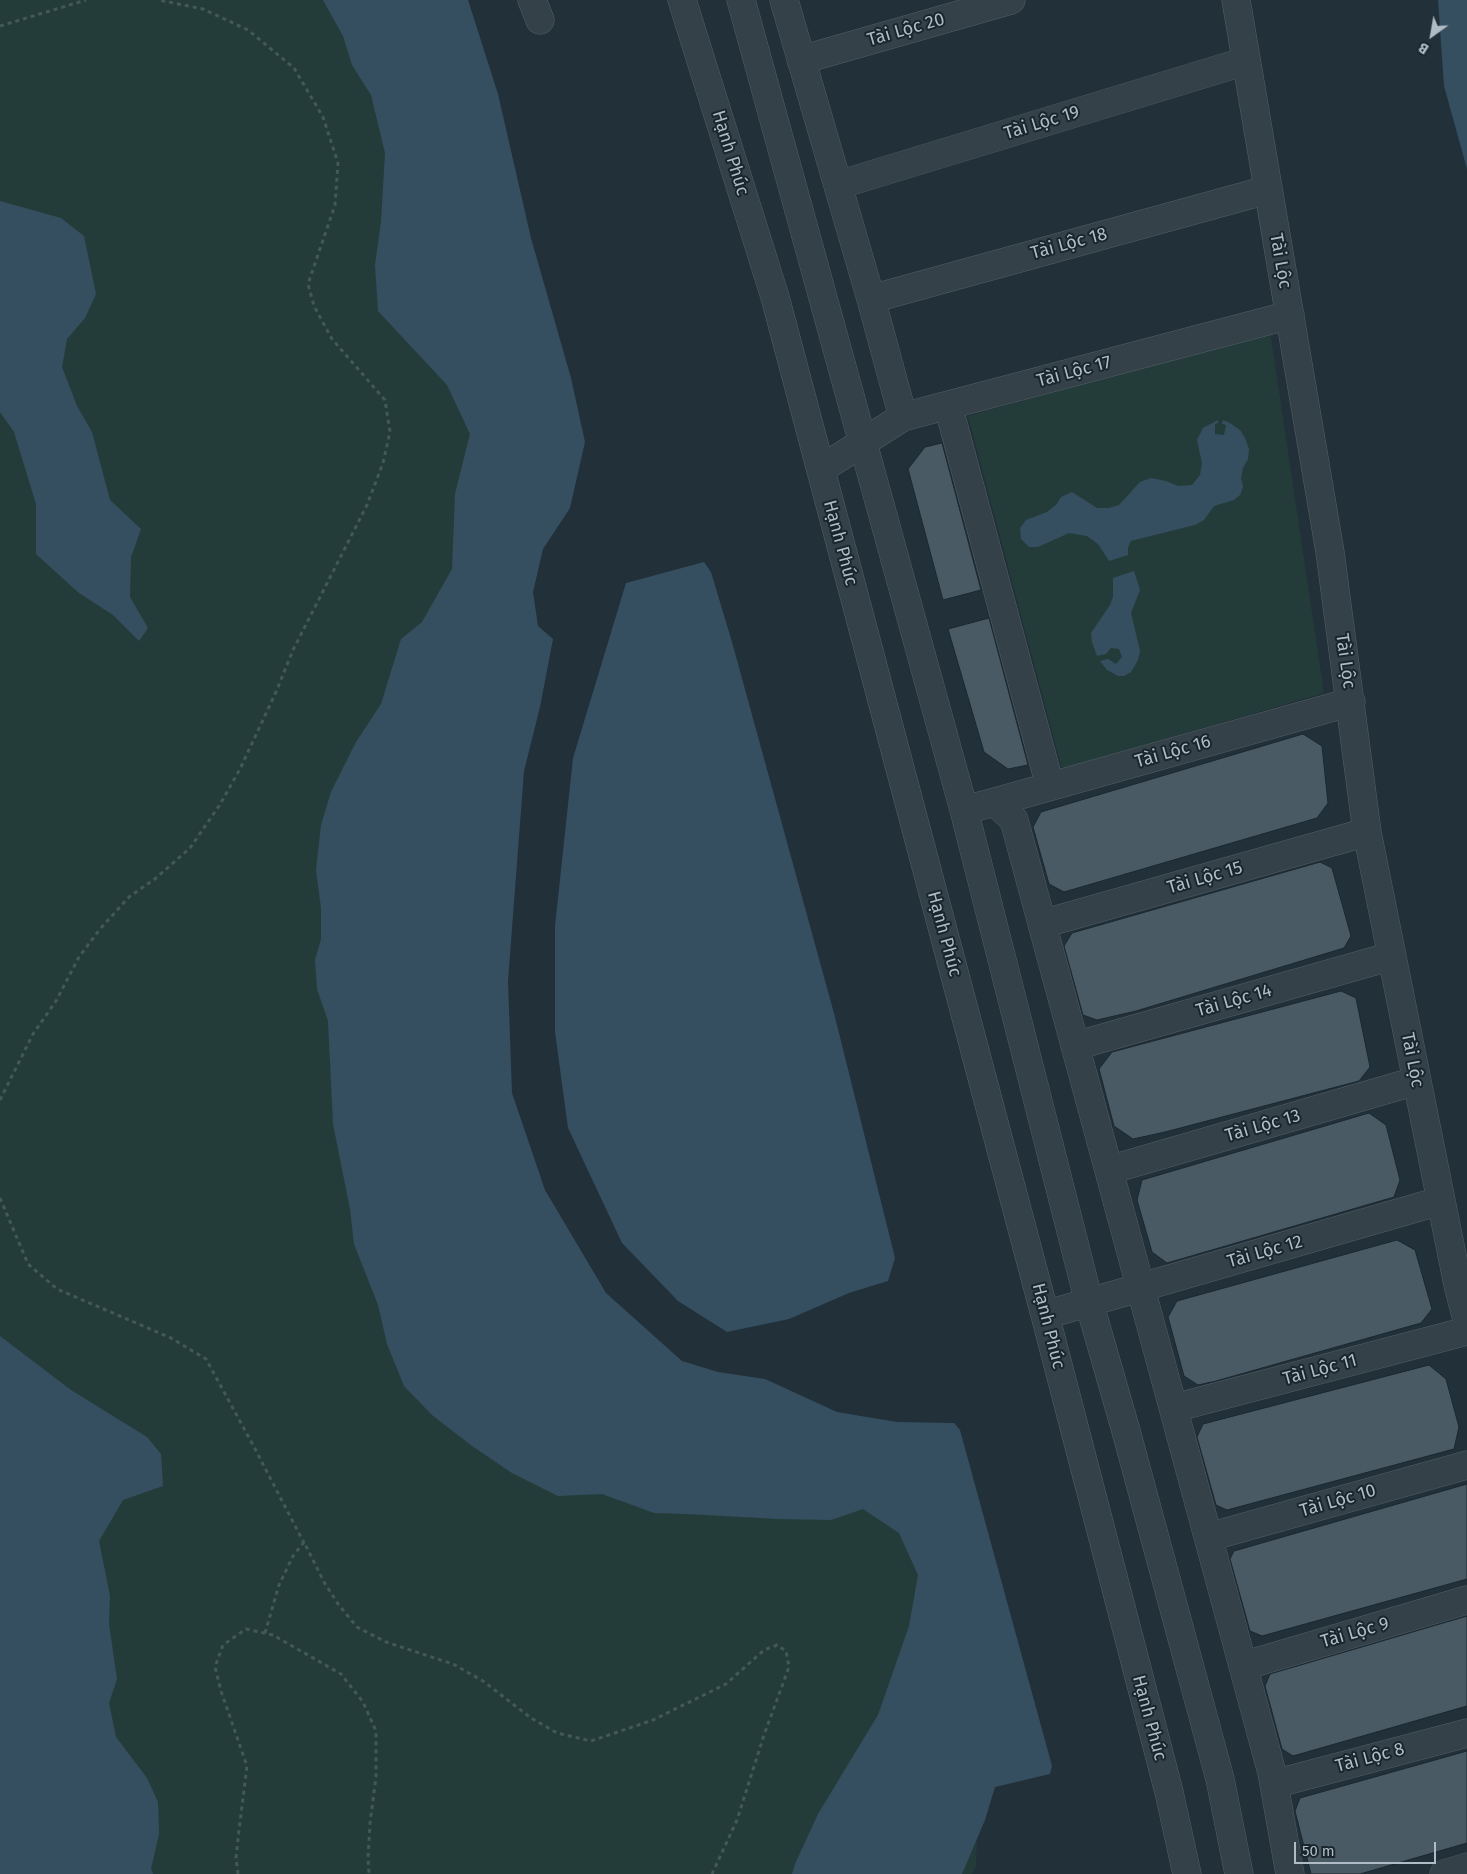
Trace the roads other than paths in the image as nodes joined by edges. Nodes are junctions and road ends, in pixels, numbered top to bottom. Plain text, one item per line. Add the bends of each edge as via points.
1 (682, 0) edge
2 (741, 0) edge
3 (784, 0) edge
4 (1011, 0) edge
5 (1236, 0) edge
6 (801, 60) junction
7 (1246, 61) junction
8 (838, 185) junction
9 (1267, 190) junction
10 (871, 299) junction
11 (1290, 314) junction
12 (948, 406) junction
13 (904, 417) junction
14 (863, 442) junction
15 (821, 469) junction
16 (1351, 702) junction
17 (1050, 786) junction
18 (995, 802) junction
19 (964, 810) junction
20 (1367, 832) junction
21 (1042, 924) junction
22 (1392, 956) junction
23 (1075, 1046) junction
24 (1416, 1081) junction
25 (1109, 1170) junction
26 (1440, 1201) junction
27 (1141, 1288) junction
28 (1088, 1302) junction
29 (1045, 1315) junction
30 (1467, 1320) edge
31 (1467, 1331) edge
32 (1174, 1408) junction
33 (1467, 1465) edge
34 (1209, 1538) junction
35 (1467, 1600) edge
36 (1243, 1666) junction
37 (1467, 1733) edge
38 (1274, 1784) junction
39 (1467, 1867) edge
40 (1187, 1874) edge
41 (1239, 1874) edge
42 (1290, 1874) edge
43 (1444, 1874) edge

1 - 15 street, Hạnh Phúc via 775,297
2 - 14 street
3 - 6 street
4 - 6 street, Tài Lộc 20
5 - 7 street, Tài Lộc
6 - 8 street
7 - 8 street, Tài Lộc 19
7 - 9 street, Tài Lộc
8 - 10 street
9 - 10 street, Tài Lộc 18
9 - 11 street, Tài Lộc
10 - 13 street
11 - 12 street, Tài Lộc 17
11 - 16 street, Tài Lộc via 1330,552
12 - 13 street, Tài Lộc 17
12 - 17 street
13 - 14 street, Tài Lộc 17
14 - 15 street, Tài Lộc 17
14 - 19 street
15 - 29 street, Hạnh Phúc
16 - 17 street, Tài Lộc 16
16 - 20 street, Tài Lộc
17 - 18 street, Tài Lộc 16
18 - 19 street, Tài Lộc 16
18 - 21 street via 1014,820
19 - 28 street
20 - 21 street, Tài Lộc 15
20 - 22 street, Tài Lộc
21 - 23 street
22 - 23 street, Tài Lộc 14
22 - 24 street, Tài Lộc
23 - 25 street
24 - 25 street, Tài Lộc 13
24 - 26 street, Tài Lộc
25 - 27 street
26 - 27 street, Tài Lộc 12
26 - 30 street, Tài Lộc
27 - 28 street, Tài Lộc 12
27 - 32 street
28 - 29 street, Tài Lộc 12
28 - 41 street via 1220,1779
29 - 40 street, Hạnh Phúc
31 - 32 street, Tài Lộc 11
32 - 34 street
33 - 34 street, Tài Lộc 10
34 - 36 street
35 - 36 street, Tài Lộc 9
36 - 38 street
37 - 38 street, Tài Lộc 8
38 - 42 street
39 - 43 street

